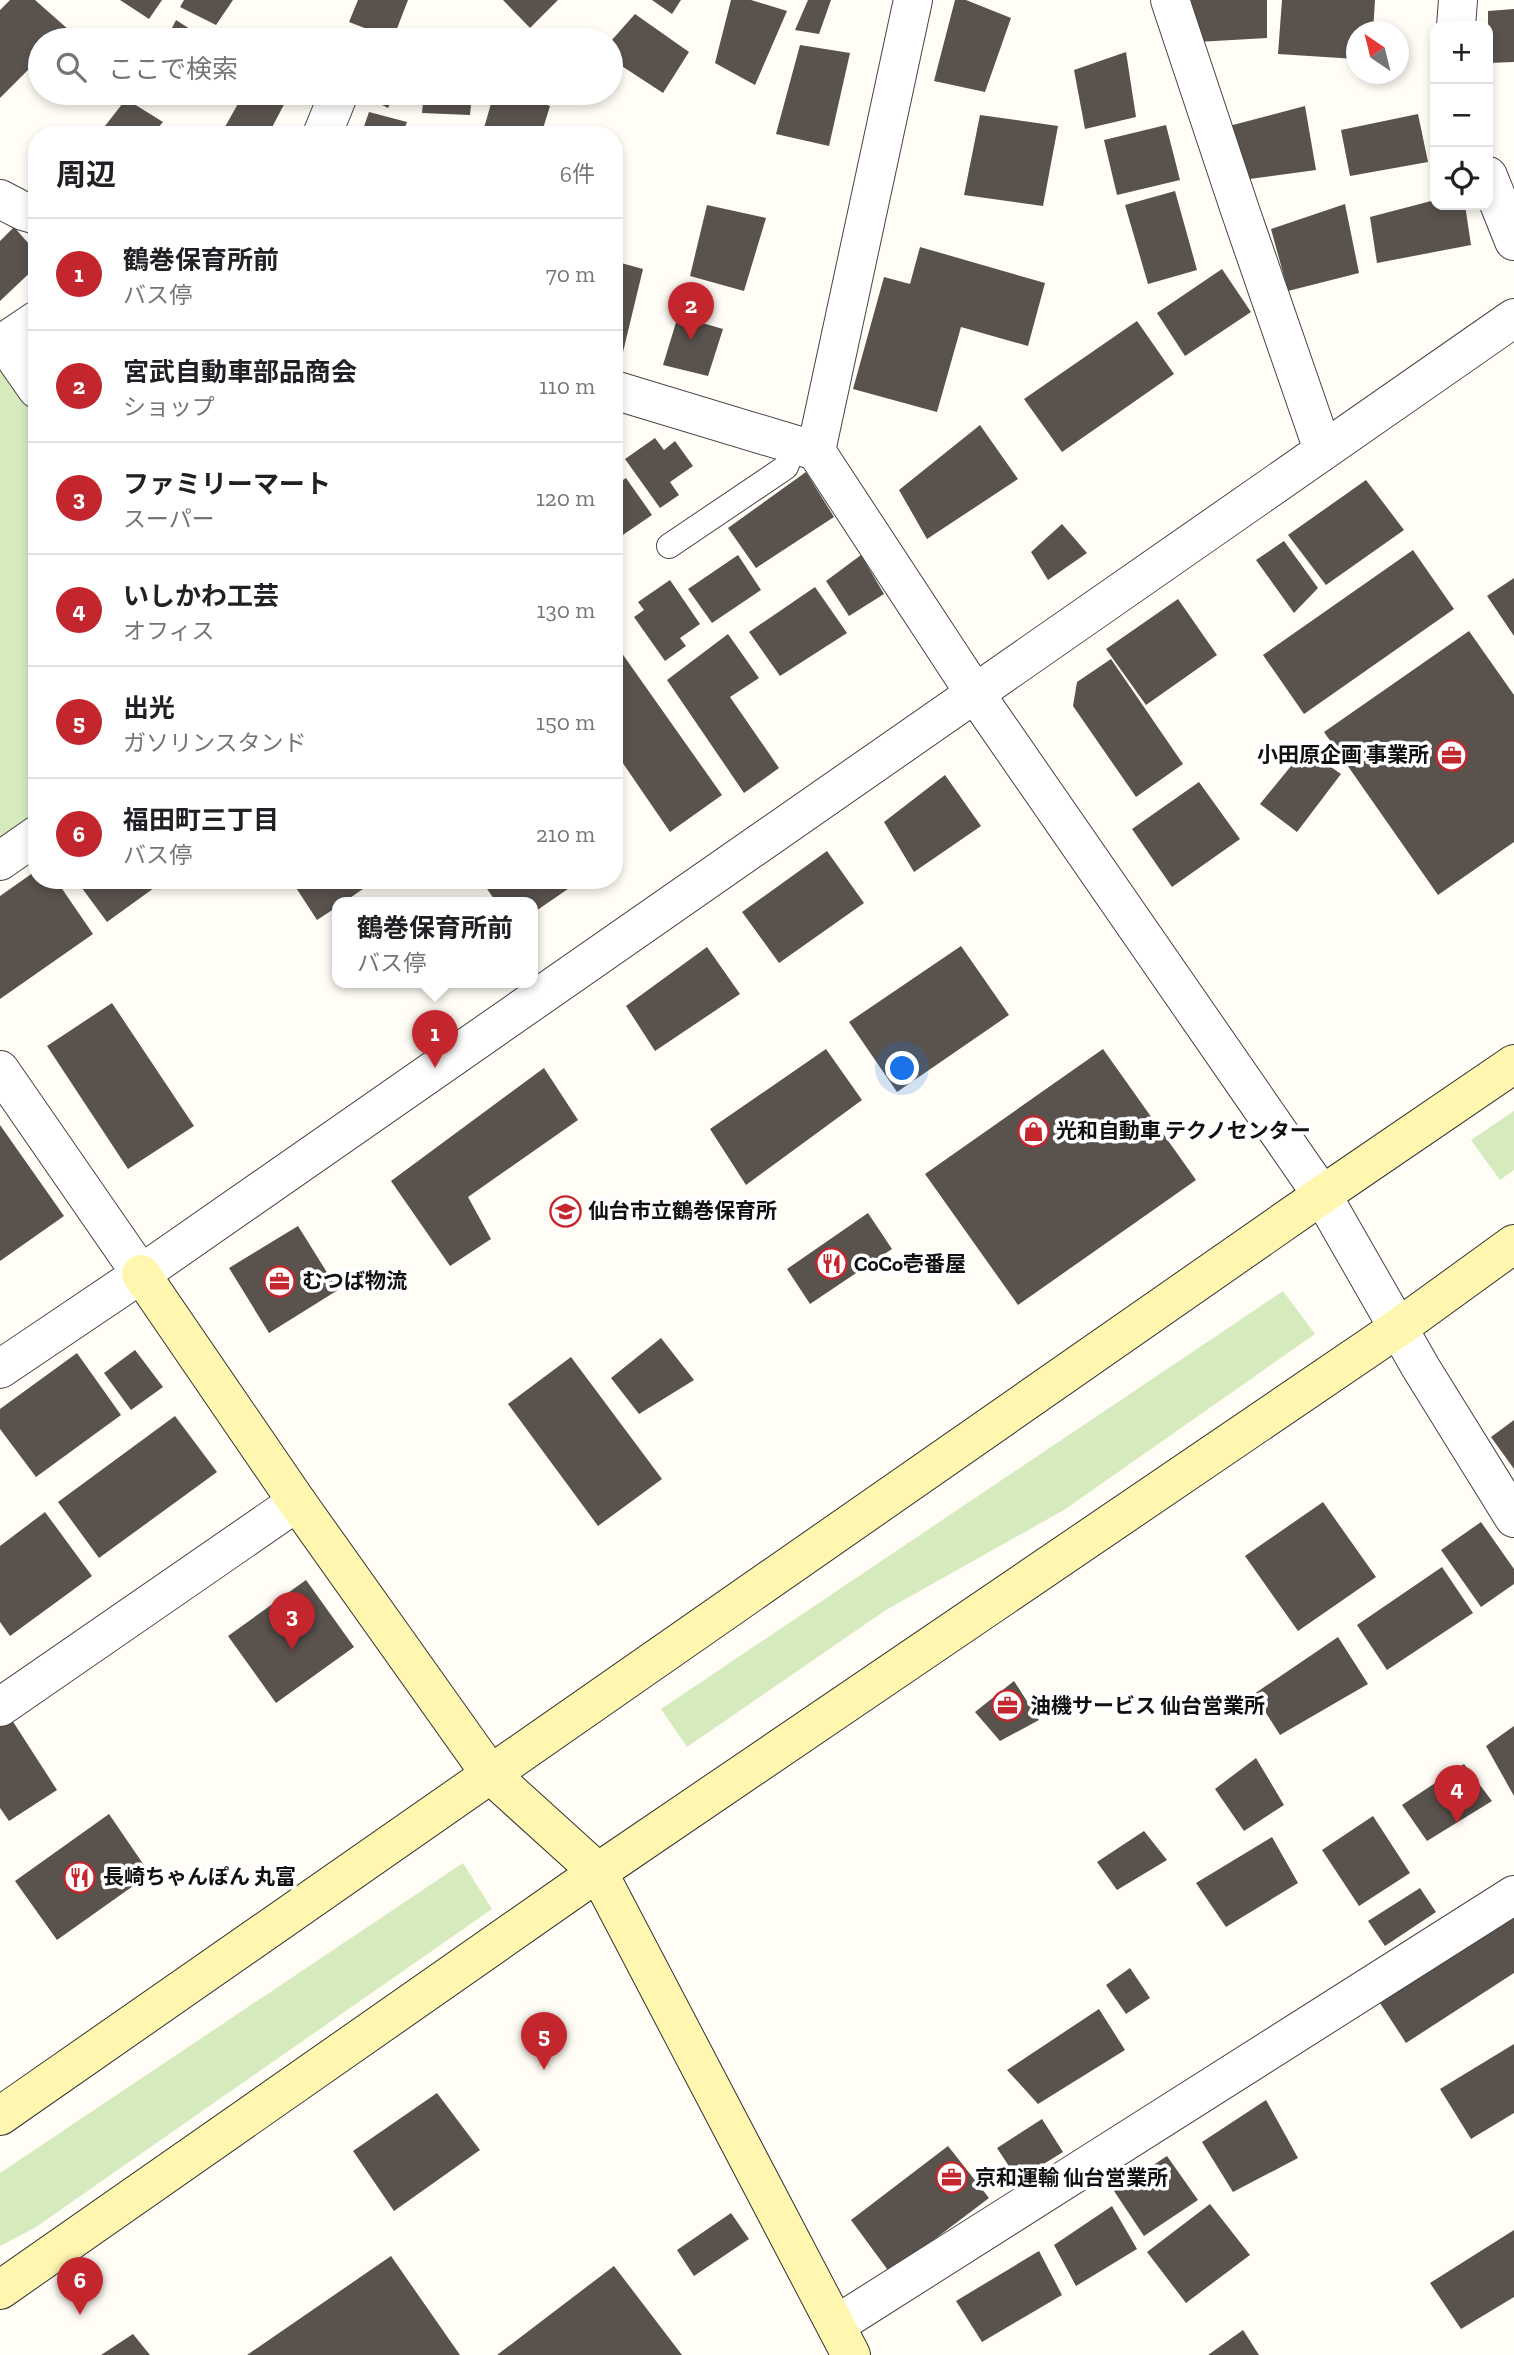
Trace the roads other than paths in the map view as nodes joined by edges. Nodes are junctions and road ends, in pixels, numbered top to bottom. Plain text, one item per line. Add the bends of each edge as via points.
1 (914, 0) edge
2 (1170, 0) edge
3 (1458, 0) edge
4 (1456, 21) edge
5 (335, 105) edge
6 (326, 126) edge
7 (1493, 188) edge
8 (0, 199) edge
9 (28, 212) edge
10 (1514, 241) edge
11 (1514, 318) edge
12 (28, 326) edge
13 (2, 344) edge
14 (28, 377) edge
15 (624, 402) edge
16 (805, 447) junction
17 (1324, 450) junction
18 (669, 546) dead end
19 (974, 692) junction
20 (28, 841) edge
21 (0, 861) edge
22 (1514, 1064) edge
23 (0, 1070) edge
24 (1322, 1195) junction
25 (1514, 1244) edge
26 (141, 1274) junction
27 (1398, 1328) junction
28 (0, 1369) edge
29 (296, 1502) junction
30 (1514, 1518) edge
31 (0, 1707) edge
32 (491, 1775) junction
33 (598, 1872) junction
34 (1514, 1895) edge
35 (0, 2116) edge
36 (0, 2290) edge
37 (844, 2340) edge

1 - 16 street
2 - 17 street
3 - 4 street
5 - 6 street
7 - 10 street
8 - 9 street
11 - 17 street
12 - 13 street
13 - 14 street
15 - 16 street
16 - 18 lane via 786,467
16 - 19 street
17 - 19 street
19 - 24 street
19 - 26 street
20 - 21 street
22 - 24 street
23 - 26 street
24 - 27 street
24 - 32 street
25 - 27 street
26 - 28 street
26 - 29 street
27 - 30 street
27 - 33 street
29 - 31 street
29 - 32 street
32 - 33 street
32 - 35 street
33 - 36 street
33 - 37 street
34 - 37 street

